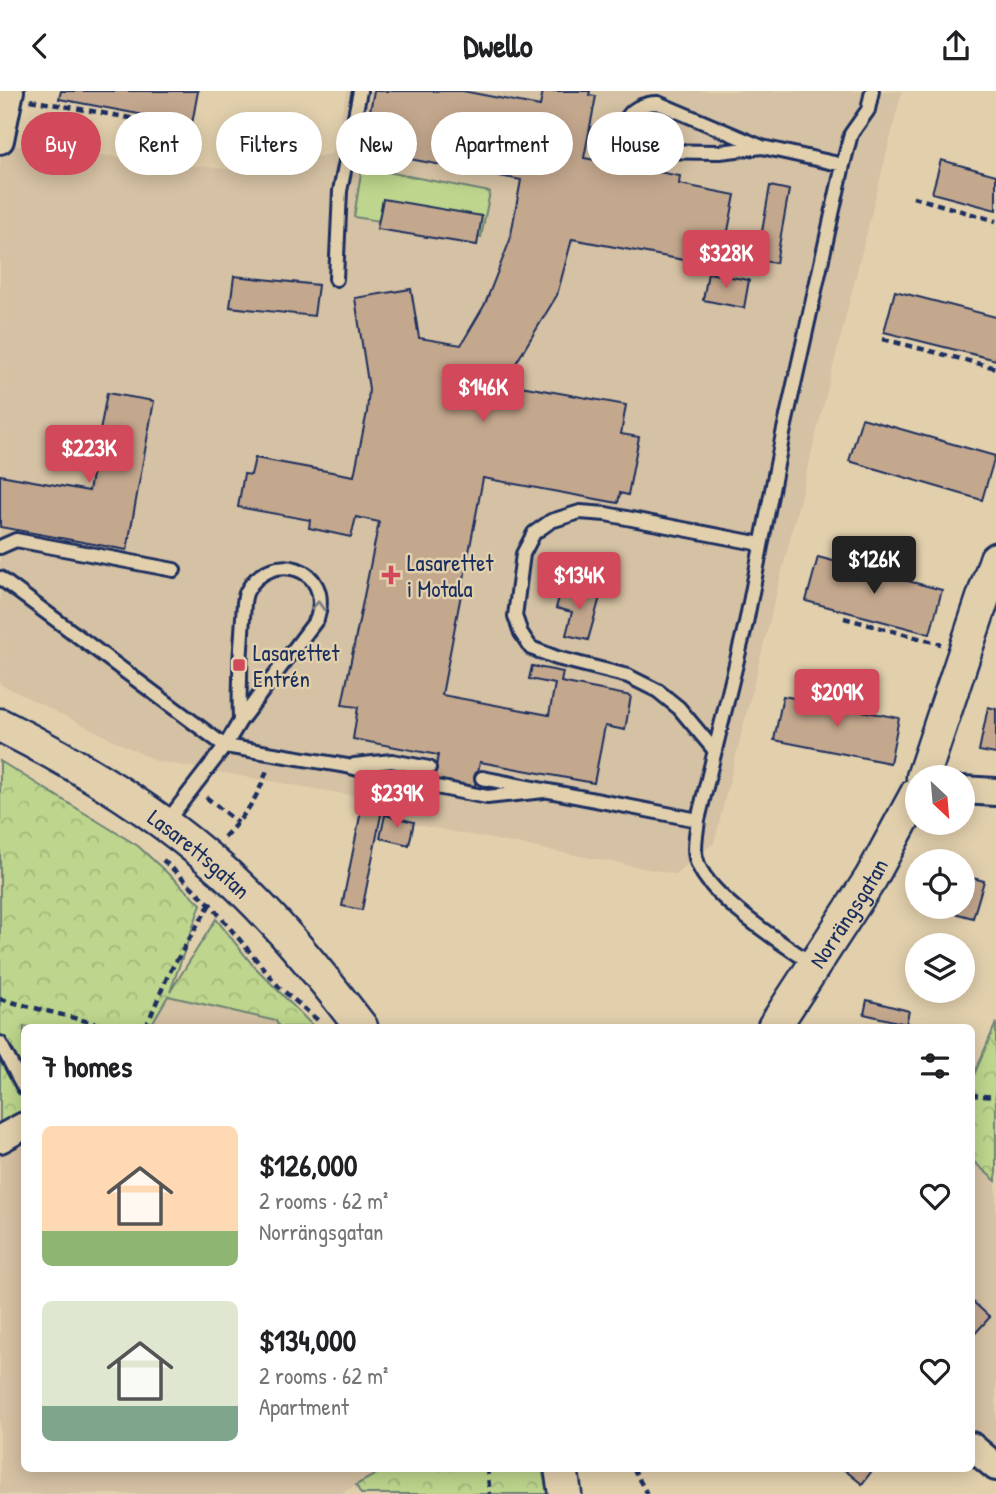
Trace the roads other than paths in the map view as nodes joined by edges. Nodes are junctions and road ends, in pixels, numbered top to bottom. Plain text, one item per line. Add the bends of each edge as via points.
1 (360, 91) edge
2 (872, 91) edge
3 (9, 93) edge
4 (0, 140) edge
5 (762, 147) junction
6 (843, 165) junction
7 (336, 279) dead end
8 (761, 544) junction
9 (0, 547) edge
10 (996, 559) edge
11 (174, 570) dead end
12 (0, 579) edge
13 (240, 721) junction
14 (0, 725) edge
15 (225, 746) junction
16 (715, 751) junction
17 (927, 765) edge
18 (347, 766) junction
19 (429, 768) dead end
20 (482, 778) dead end
21 (544, 791) junction
22 (975, 791) edge
23 (996, 792) edge
24 (905, 816) edge
25 (698, 820) junction
26 (165, 824) junction
27 (815, 966) junction
28 (359, 1024) edge
29 (776, 1024) edge
30 (0, 1042) edge
31 (21, 1082) edge
32 (21, 1128) edge
33 (0, 1139) edge
34 (975, 1450) edge
35 (996, 1468) edge
36 (562, 1472) edge
37 (565, 1494) edge

1 - 7 lane via 340,191
2 - 6 lane via 868,110 851,134
3 - 4 street
5 - 5 lane via 658,103 631,110 625,123 631,145 641,151 720,152
5 - 6 lane
6 - 8 lane
8 - 16 lane
8 - 16 lane via 580,512 551,520 534,533 523,554 514,616 531,648 628,675 658,691 679,708
9 - 11 lane via 16,540
10 - 17 street
12 - 15 lane
13 -> 13 lane via 317,619 321,605 318,589 312,577 298,570 267,570 246,592 239,666
13 - 15 lane
14 - 26 street, Lasarettsgatan via 81,769
15 - 18 lane
15 - 26 lane
16 - 25 lane
18 - 19 lane via 392,761
18 - 21 lane via 487,797
20 - 21 lane
21 - 25 lane
22 - 23 street
24 - 27 street, Norrängsgatan
25 - 27 lane via 695,856 705,878 729,902
26 - 28 street, Lasarettsgatan via 229,877
27 - 29 street, Norrängsgatan
30 - 31 lane
32 - 33 street
34 - 35 street
36 - 37 street

